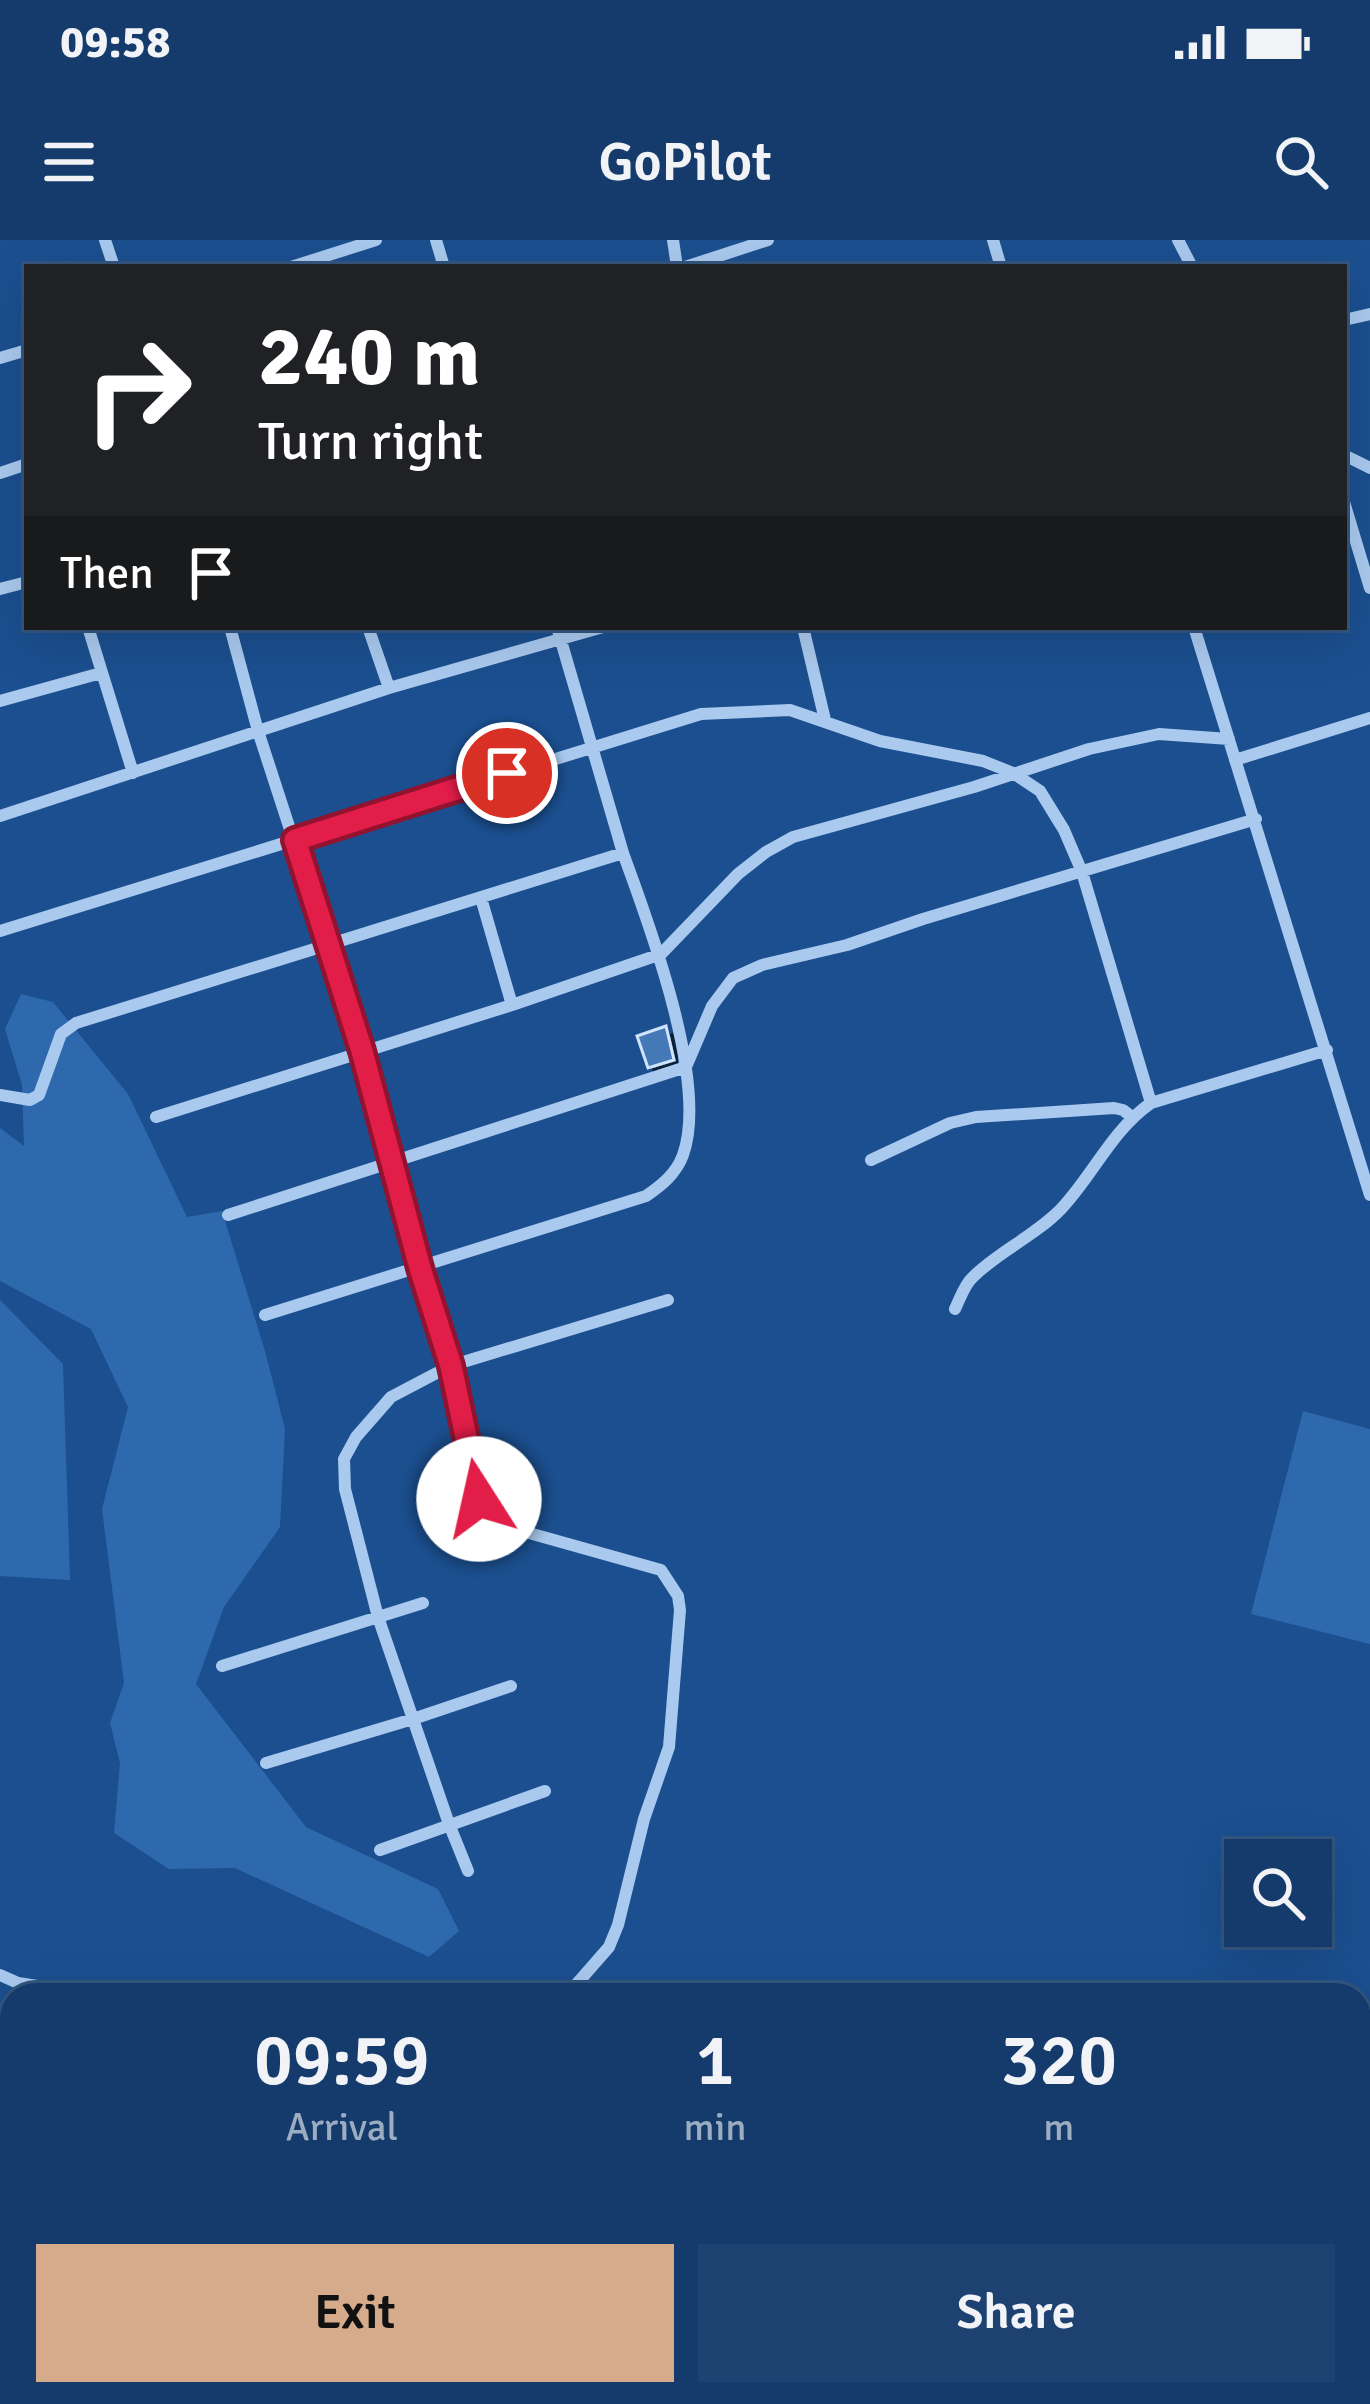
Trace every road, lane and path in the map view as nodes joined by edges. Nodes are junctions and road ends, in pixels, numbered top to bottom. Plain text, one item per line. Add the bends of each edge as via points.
1 (376, 240) edge
2 (768, 240) edge
3 (300, 264) edge
4 (691, 264) edge
5 (1347, 512) edge
6 (1370, 588) edge
7 (89, 630) edge
8 (231, 630) edge
9 (369, 630) edge
10 (803, 630) edge
11 (1195, 630) edge
12 (560, 633) edge
13 (101, 673) junction
14 (389, 688) junction
15 (0, 701) edge
16 (1370, 718) edge
17 (826, 720) junction
18 (258, 731) junction
19 (1229, 740) junction
20 (592, 746) junction
21 (1235, 760) junction
22 (133, 773) junction
23 (1013, 773) junction
24 (0, 816) edge
25 (1256, 819) junction
26 (295, 840) junction
27 (623, 854) junction
28 (1082, 872) junction
29 (481, 898) junction
30 (0, 932) edge
31 (326, 944) junction
32 (661, 954) junction
33 (512, 1005) junction
34 (1327, 1050) junction
35 (362, 1051) junction
36 (686, 1067) junction
37 (0, 1094) edge
38 (1151, 1103) junction
39 (156, 1117) dead end
40 (1132, 1117) junction
41 (871, 1160) dead end
42 (392, 1161) junction
43 (1370, 1195) edge
44 (228, 1215) dead end
45 (420, 1268) junction
46 (668, 1300) dead end
47 (955, 1309) dead end
48 (265, 1315) dead end
49 (451, 1366) junction
50 (422, 1603) dead end
51 (378, 1617) junction
52 (222, 1666) dead end
53 (511, 1686) dead end
54 (413, 1719) junction
55 (266, 1763) dead end
56 (545, 1791) dead end
57 (449, 1824) junction
58 (380, 1850) dead end
59 (468, 1871) dead end
60 (577, 1983) edge

1 - 3 street
2 - 4 street
5 - 6 street
7 - 13 street
8 - 18 street
9 - 14 street
10 - 17 street
11 - 19 street
12 - 14 street
12 - 20 street
13 - 15 street
13 - 22 street
14 - 18 street
16 - 21 street
17 - 20 street via 790,710 701,713
17 - 23 street
18 - 22 street
18 - 26 street
19 - 21 street
19 - 23 street via 1159,734
20 - 26 street
20 - 27 street
21 - 25 street
22 - 24 street
23 - 28 street via 1040,791
23 - 32 street via 793,837 738,874
25 - 28 street
25 - 34 street
26 - 30 street
26 - 31 street
27 - 29 street
27 - 32 street
28 - 36 street via 733,978
28 - 38 street
29 - 31 street
29 - 33 street
31 - 35 street
31 - 37 street via 76,1023 61,1034 39,1095
32 - 33 street
32 - 36 street
33 - 35 street
34 - 38 street
34 - 43 street
35 - 39 street
35 - 42 street
36 - 42 street
36 - 45 street via 683,1154 668,1181 646,1196
38 - 40 street
40 - 41 street via 1114,1108 976,1117
40 - 47 street via 1062,1208 969,1280
42 - 44 street
42 - 45 street
45 - 48 street
45 - 49 street
46 - 49 street
49 - 51 street via 391,1397 344,1459
49 - 60 street via 484,1506 530,1533 661,1570 678,1596 669,1747 618,1925
50 - 51 street
51 - 52 street
51 - 54 street
53 - 54 street
54 - 55 street
54 - 57 street
56 - 57 street
57 - 58 street
57 - 59 street

